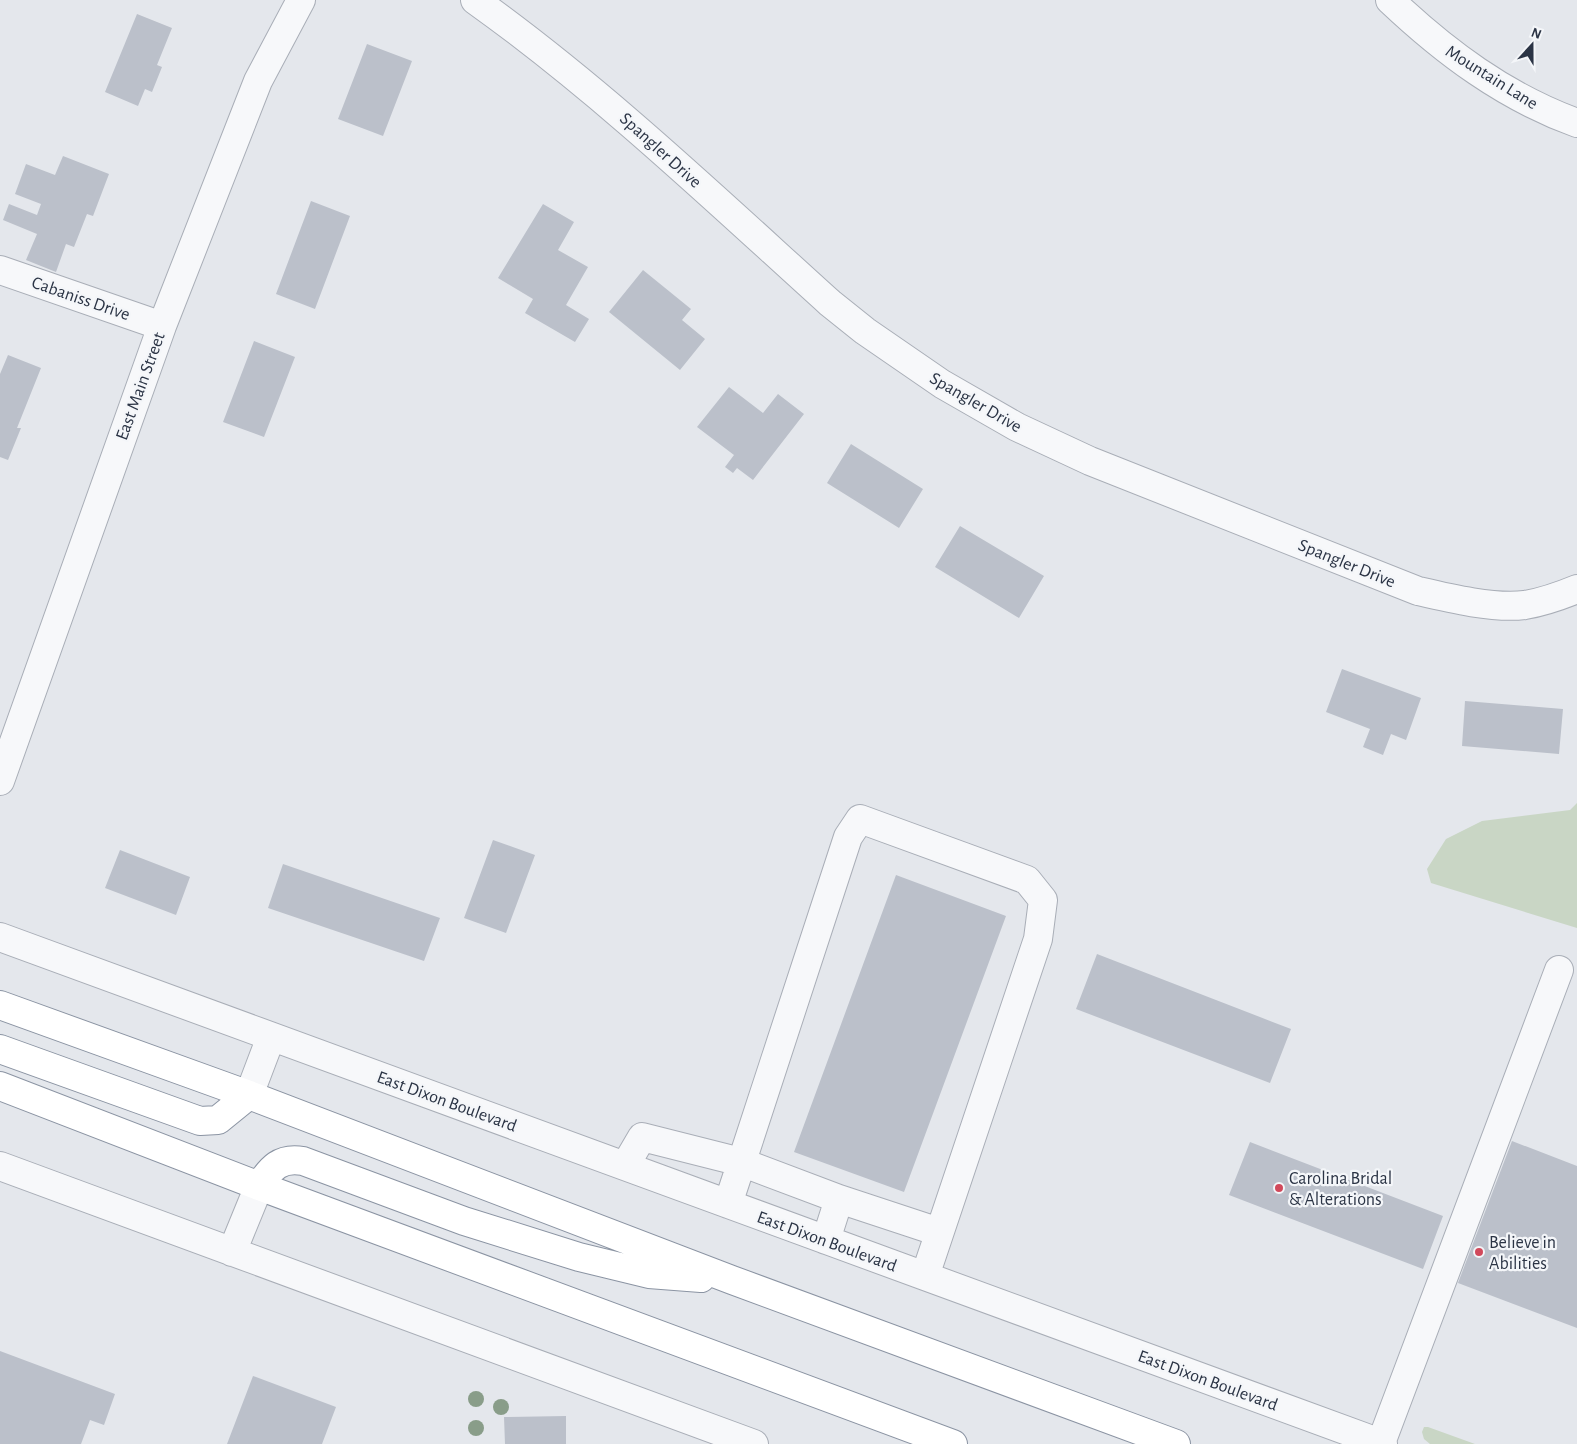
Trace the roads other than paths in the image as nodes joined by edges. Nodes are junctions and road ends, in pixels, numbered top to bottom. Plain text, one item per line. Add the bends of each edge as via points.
1 (301, 0) edge
2 (475, 0) edge
3 (1390, 0) edge
4 (1577, 122) edge
5 (0, 270) edge
6 (162, 326) junction
7 (1577, 589) edge
8 (0, 781) edge
9 (0, 937) edge
10 (1560, 970) dead end
11 (0, 1005) edge
12 (272, 1037) junction
13 (0, 1049) edge
14 (0, 1086) edge
15 (249, 1095) junction
16 (741, 1162) junction
17 (0, 1166) edge
18 (625, 1166) junction
19 (259, 1186) junction
20 (839, 1199) junction
21 (728, 1204) junction
22 (939, 1232) junction
23 (826, 1240) junction
24 (232, 1252) junction
25 (924, 1276) junction
26 (732, 1280) junction
27 (754, 1444) edge
28 (953, 1444) edge
29 (1176, 1444) edge
30 (1382, 1444) edge

1 - 6 street, East Main Street via 258,82
2 - 7 street, Spangler Drive via 603,98 865,331 942,384 1017,426 1090,461 1418,590 1466,602 1524,605 1556,598
3 - 4 street, Mountain Lane via 1462,63 1509,92
5 - 6 street, Cabaniss Drive
6 - 8 street, East Main Street
9 - 12 street, East Dixon Boulevard
10 - 30 street
11 - 15 highway
12 - 15 street
12 - 18 street, East Dixon Boulevard
13 - 15 highway via 200,1121 218,1120
14 - 19 highway
15 - 26 highway
16 - 18 street via 642,1137
16 - 20 street
16 - 21 street
16 - 22 street via 848,837 860,819 1027,880 1042,900 1038,939
17 - 24 street
18 - 21 street, East Dixon Boulevard
19 - 24 street
19 - 26 highway via 278,1163 286,1160 303,1162 464,1220 617,1268 649,1274
19 - 28 highway
20 - 22 street
20 - 23 street
21 - 23 street, East Dixon Boulevard
22 - 25 street
23 - 25 street, East Dixon Boulevard
24 - 27 street
25 - 30 street, East Dixon Boulevard
26 - 29 highway

